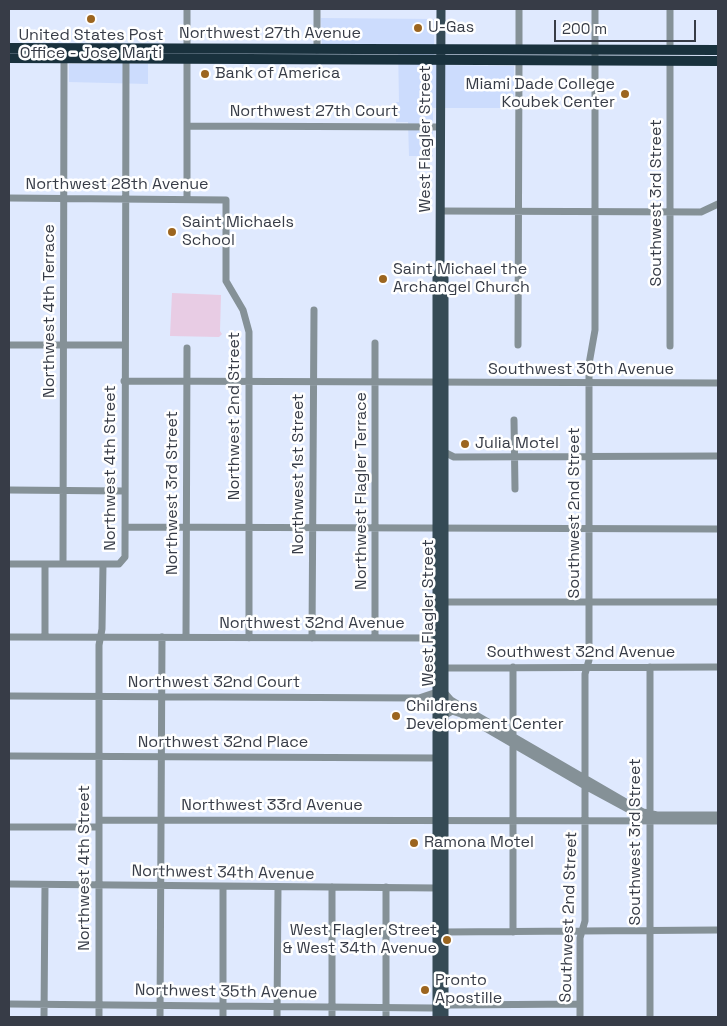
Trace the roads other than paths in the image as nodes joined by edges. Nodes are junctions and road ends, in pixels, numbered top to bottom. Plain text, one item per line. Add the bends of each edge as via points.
1 (187, 9) edge
2 (317, 9) edge
3 (441, 9) edge
4 (519, 9) edge
5 (595, 9) edge
6 (670, 9) edge
7 (9, 48) edge
8 (127, 49) junction
9 (187, 49) junction
10 (230, 49) junction
11 (317, 50) junction
12 (441, 50) junction
13 (670, 50) junction
14 (683, 50) junction
15 (718, 50) edge
16 (595, 55) junction
17 (519, 56) junction
18 (9, 58) edge
19 (64, 59) junction
20 (125, 59) junction
21 (148, 60) junction
22 (187, 60) junction
23 (307, 61) junction
24 (324, 61) junction
25 (441, 61) junction
26 (657, 61) junction
27 (670, 61) junction
28 (718, 61) edge
29 (187, 126) junction
30 (441, 127) junction
31 (9, 198) edge
32 (64, 198) junction
33 (125, 198) junction
34 (187, 199) junction
35 (226, 200) joint
36 (718, 204) edge
37 (440, 211) junction
38 (595, 211) junction
39 (671, 211) junction
40 (519, 212) junction
41 (440, 269) junction
42 (314, 310) dead end
43 (437, 312) junction
44 (444, 325) junction
45 (375, 343) dead end
46 (9, 345) edge
47 (64, 345) junction
48 (124, 345) junction
49 (518, 345) dead end
50 (670, 346) dead end
51 (187, 348) dead end
52 (124, 381) junction
53 (187, 382) junction
54 (250, 382) junction
55 (376, 382) junction
56 (312, 383) junction
57 (440, 383) junction
58 (589, 383) junction
59 (718, 383) edge
60 (514, 420) dead end
61 (444, 452) junction
62 (454, 456) junction
63 (515, 456) junction
64 (718, 456) edge
65 (589, 457) junction
66 (444, 462) junction
67 (515, 489) dead end
68 (9, 490) edge
69 (64, 490) junction
70 (125, 491) junction
71 (125, 527) junction
72 (187, 528) junction
73 (249, 528) junction
74 (312, 528) junction
75 (375, 529) junction
76 (440, 529) junction
77 (589, 529) junction
78 (718, 529) edge
79 (9, 564) edge
80 (46, 564) junction
81 (63, 564) junction
82 (103, 564) junction
83 (444, 602) junction
84 (589, 602) junction
85 (718, 602) edge
86 (440, 636) junction
87 (9, 637) edge
88 (45, 637) junction
89 (101, 637) junction
90 (162, 637) junction
91 (186, 637) junction
92 (249, 638) junction
93 (312, 638) junction
94 (375, 638) junction
95 (514, 667) junction
96 (587, 667) junction
97 (650, 667) junction
98 (718, 667) edge
99 (444, 668) junction
100 (437, 676) junction
101 (440, 692) junction
102 (9, 696) edge
103 (99, 696) junction
104 (161, 697) junction
105 (418, 698) junction
106 (437, 705) junction
107 (444, 716) junction
108 (513, 741) junction
109 (9, 756) edge
110 (99, 756) junction
111 (161, 756) junction
112 (437, 758) junction
113 (585, 783) junction
114 (624, 808) junction
115 (718, 815) edge
116 (650, 817) junction
117 (161, 820) junction
118 (585, 820) junction
119 (620, 820) junction
120 (440, 821) junction
121 (513, 821) junction
122 (718, 821) edge
123 (99, 823) junction
124 (9, 827) edge
125 (9, 884) edge
126 (45, 885) junction
127 (99, 885) junction
128 (161, 886) junction
129 (224, 887) junction
130 (278, 887) junction
131 (332, 887) junction
132 (386, 887) junction
133 (437, 888) junction
134 (718, 930) edge
135 (650, 931) junction
136 (444, 932) junction
137 (513, 932) junction
138 (582, 932) junction
139 (9, 1004) edge
140 (44, 1004) junction
141 (580, 1004) junction
142 (98, 1005) junction
143 (160, 1005) junction
144 (223, 1006) junction
145 (277, 1006) junction
146 (332, 1007) junction
147 (386, 1008) junction
148 (439, 1010) edge
149 (44, 1017) edge
150 (98, 1017) edge
151 (160, 1017) edge
152 (223, 1017) edge
153 (277, 1017) edge
154 (332, 1017) edge
155 (386, 1017) edge
156 (444, 1017) edge
157 (580, 1017) edge
158 (650, 1017) edge

1 - 9 street
2 - 11 street
3 - 12 main road, West Flagler Street
4 - 17 street
5 - 16 street, Southwest 2nd Street
6 - 13 street
7 - 8 highway, Northwest 27th Avenue
8 - 9 highway, Northwest 27th Avenue
8 - 20 street, Northwest 4th Street
9 - 10 highway, Northwest 27th Avenue
9 - 21 highway via 180,55 159,55
10 - 11 highway, Northwest 27th Avenue
10 - 22 highway via 194,54
11 - 12 highway, Northwest 27th Avenue
11 - 23 highway
11 - 24 highway
12 - 17 highway, Northwest 27th Avenue
12 - 25 main road, West Flagler Street
13 - 14 highway
13 - 16 highway
13 - 26 highway
14 - 15 highway
14 - 27 highway
16 - 17 highway
16 - 26 highway
16 - 38 street, Southwest 2nd Street
17 - 25 highway, Northwest 27th Avenue
17 - 40 street
18 - 19 highway, Northwest 27th Avenue
19 - 20 highway, Northwest 27th Avenue
19 - 32 street, Northwest 4th Terrace
20 - 21 highway, Northwest 27th Avenue
20 - 33 street, Northwest 4th Street
21 - 22 highway, Northwest 27th Avenue
22 - 23 highway, Northwest 27th Avenue
22 - 29 street
23 - 24 highway, Northwest 27th Avenue
24 - 25 highway, Northwest 27th Avenue
25 - 30 main road, West Flagler Street
26 - 27 highway
27 - 28 highway
27 - 39 street, Southwest 3rd Street
29 - 30 street, Northwest 27th Court
29 - 34 street
30 - 37 main road, West Flagler Street
31 - 32 street, Northwest 28th Avenue
32 - 33 street, Northwest 28th Avenue
32 - 47 street, Northwest 4th Terrace
33 - 34 street, Northwest 28th Avenue
33 - 48 street, Northwest 4th Street
34 - 35 street, Northwest 28th Avenue
35 - 54 street, Northwest 2nd Street via 226,280 247,320
36 - 39 street via 705,211
37 - 40 street
37 - 41 main road, West Flagler Street
38 - 39 street
38 - 40 street
38 - 58 street, Southwest 2nd Street via 595,330 589,358
39 - 50 street, Southwest 3rd Street
40 - 49 street
41 - 43 main road, West Flagler Street
41 - 44 main road, West Flagler Street via 444,278
42 - 56 street, Northwest 1st Street
43 - 44 main road
43 - 57 main road, West Flagler Street
44 - 57 main road, West Flagler Street
45 - 55 street, Northwest Flagler Terrace
46 - 47 street
47 - 48 street
47 - 69 street, Northwest 4th Terrace
48 - 52 street, Northwest 4th Street
51 - 53 street, Northwest 3rd Street
52 - 53 street, Southwest 30th Avenue
52 - 70 street, Northwest 4th Street
53 - 54 street, Southwest 30th Avenue
53 - 72 street, Northwest 3rd Street
54 - 56 street, Southwest 30th Avenue
54 - 73 street, Northwest 2nd Street
55 - 56 street, Southwest 30th Avenue
55 - 57 street, Southwest 30th Avenue
55 - 75 street, Northwest Flagler Terrace
56 - 74 street, Northwest 1st Street
57 - 58 street, Southwest 30th Avenue
57 - 61 main road, West Flagler Street
57 - 76 main road, West Flagler Street
58 - 59 street, Southwest 30th Avenue
58 - 65 street, Southwest 2nd Street
60 - 63 street
61 - 62 street
61 - 66 main road, West Flagler Street
62 - 63 street
62 - 66 street
63 - 65 street
63 - 67 street
64 - 65 street
65 - 77 street, Southwest 2nd Street
66 - 76 main road, West Flagler Street
68 - 69 street
69 - 70 street
69 - 81 street, Northwest 4th Terrace
70 - 71 street, Northwest 4th Street
71 - 72 street
71 - 82 street, Northwest 4th Street via 124,560 118,564
72 - 73 street
72 - 91 street, Northwest 3rd Street
73 - 74 street
73 - 92 street, Northwest 2nd Street
74 - 75 street
74 - 93 street, Northwest 1st Street
75 - 76 street
75 - 94 street, Northwest Flagler Terrace
76 - 77 street
76 - 83 main road, West Flagler Street
76 - 86 main road, West Flagler Street
77 - 78 street
77 - 84 street, Southwest 2nd Street
79 - 80 street
80 - 81 street
80 - 88 street
81 - 82 street
82 - 89 street, Northwest 4th Street
83 - 84 street
83 - 86 main road, West Flagler Street
84 - 85 street
84 - 96 street, Southwest 2nd Street
86 - 94 street, Northwest 32nd Avenue
86 - 99 main road, West Flagler Street
86 - 100 main road, West Flagler Street
87 - 88 street
88 - 89 street
89 - 90 street
89 - 103 street, Northwest 4th Street
90 - 91 street, Northwest 32nd Avenue
90 - 104 street
91 - 92 street, Northwest 32nd Avenue
92 - 93 street, Northwest 32nd Avenue
93 - 94 street, Northwest 32nd Avenue
95 - 96 street, Southwest 32nd Avenue
95 - 99 street, Southwest 32nd Avenue
95 - 108 street
96 - 97 street, Southwest 32nd Avenue
96 - 113 street, Southwest 2nd Street
97 - 98 street, Southwest 32nd Avenue
97 - 116 street, Southwest 3rd Street
99 - 100 main road
99 - 101 main road, West Flagler Street
100 - 101 main road, West Flagler Street
101 - 105 street, Northwest 32nd Court
101 - 106 main road, West Flagler Street
101 - 107 main road, West Flagler Street
101 - 108 street
102 - 103 street, Northwest 32nd Court
103 - 104 street, Northwest 32nd Court
103 - 110 street, Northwest 4th Street
104 - 105 street, Northwest 32nd Court
104 - 111 street
105 - 106 street, Northwest 32nd Court
106 - 112 main road, West Flagler Street
107 - 108 street via 457,712
107 - 120 main road, West Flagler Street
108 - 113 street
108 - 121 street
109 - 110 street, Northwest 32nd Place
110 - 111 street, Northwest 32nd Place
110 - 123 street, Northwest 4th Street
111 - 112 street, Northwest 32nd Place
111 - 117 street
112 - 120 main road, West Flagler Street
113 - 114 street
113 - 116 street
113 - 118 street, Southwest 2nd Street
114 - 116 street
114 - 119 street
115 - 116 street
116 - 119 street, Northwest 33rd Avenue
116 - 122 street
116 - 135 street, Southwest 3rd Street
117 - 120 street, Northwest 33rd Avenue
117 - 123 street, Northwest 33rd Avenue
117 - 128 street
118 - 119 street, Northwest 33rd Avenue
118 - 121 street, Northwest 33rd Avenue
118 - 138 street, Southwest 2nd Street via 585,921
120 - 121 street, Northwest 33rd Avenue
120 - 133 main road, West Flagler Street
120 - 136 main road, West Flagler Street
121 - 137 street
123 - 124 street, Northwest 33rd Avenue
123 - 127 street, Northwest 4th Street
125 - 126 street, Northwest 34th Avenue
126 - 127 street, Northwest 34th Avenue
126 - 140 street
127 - 128 street, Northwest 34th Avenue
127 - 142 street, Northwest 4th Street
128 - 129 street, Northwest 34th Avenue
128 - 143 street
129 - 130 street, Northwest 34th Avenue
129 - 144 street
130 - 131 street, Northwest 34th Avenue
130 - 145 street
131 - 132 street, Northwest 34th Avenue
131 - 146 street
132 - 133 street, Northwest 34th Avenue
132 - 147 street
133 - 148 main road, West Flagler Street
134 - 135 street
135 - 138 street
135 - 158 street, Southwest 3rd Street
136 - 137 street
136 - 148 main road, West Flagler Street
137 - 138 street
138 - 141 street, Southwest 2nd Street
139 - 140 street, Northwest 35th Avenue
140 - 142 street, Northwest 35th Avenue
140 - 149 street
141 - 148 street, Northwest 35th Avenue
141 - 157 street, Southwest 2nd Street
142 - 143 street, Northwest 35th Avenue
142 - 150 street, Northwest 4th Street
143 - 144 street, Northwest 35th Avenue
143 - 151 street
144 - 145 street, Northwest 35th Avenue
144 - 152 street
145 - 146 street, Northwest 35th Avenue
145 - 153 street
146 - 147 street, Northwest 35th Avenue
146 - 154 street
147 - 148 street, Northwest 35th Avenue
147 - 155 street
148 - 156 main road, West Flagler Street

